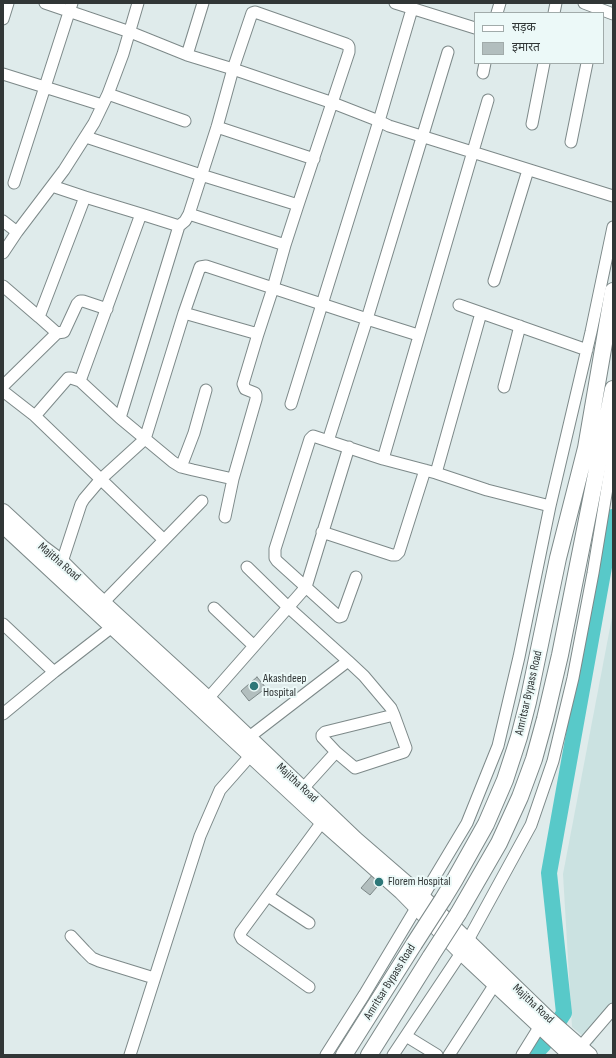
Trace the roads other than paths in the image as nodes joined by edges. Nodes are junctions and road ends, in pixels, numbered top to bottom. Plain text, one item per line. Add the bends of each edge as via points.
1 (8, 3) edge
2 (44, 3) edge
3 (138, 3) edge
4 (203, 3) edge
5 (395, 3) edge
6 (584, 3) edge
7 (71, 7) edge
8 (412, 9) junction
9 (597, 11) edge
10 (3, 19) edge
11 (474, 28) edge
12 (130, 32) junction
13 (448, 52) dead end
14 (187, 55) junction
15 (544, 64) edge
16 (587, 64) edge
17 (233, 69) junction
18 (3, 74) edge
19 (45, 87) junction
20 (108, 94) junction
21 (488, 100) dead end
22 (333, 104) junction
23 (102, 105) junction
24 (185, 121) dead end
25 (379, 121) junction
26 (532, 124) dead end
27 (216, 127) junction
28 (422, 136) junction
29 (86, 137) junction
30 (571, 142) dead end
31 (473, 152) junction
32 (314, 159) junction
33 (528, 170) junction
34 (201, 175) junction
35 (14, 183) dead end
36 (52, 186) junction
37 (613, 196) edge
38 (85, 197) junction
39 (298, 205) junction
40 (141, 214) junction
41 (189, 214) junction
42 (3, 221) edge
43 (179, 226) junction
44 (613, 227) edge
45 (17, 232) junction
46 (285, 246) junction
47 (3, 253) edge
48 (494, 281) dead end
49 (3, 286) edge
50 (273, 288) junction
51 (613, 291) edge
52 (322, 304) junction
53 (459, 305) dead end
54 (107, 309) junction
55 (184, 313) junction
56 (481, 313) junction
57 (39, 317) junction
58 (367, 319) junction
59 (520, 326) junction
60 (57, 333) junction
61 (258, 334) junction
62 (418, 335) junction
63 (587, 350) junction
64 (80, 381) junction
65 (3, 386) edge
66 (504, 387) dead end
67 (206, 390) dead end
68 (3, 391) edge
69 (612, 403) edge
70 (291, 404) dead end
71 (35, 416) junction
72 (120, 418) junction
73 (145, 439) junction
74 (328, 440) junction
75 (349, 447) junction
76 (383, 459) junction
77 (181, 467) junction
78 (425, 470) junction
79 (436, 473) junction
80 (101, 479) junction
81 (233, 479) junction
82 (202, 501) dead end
83 (550, 506) junction
84 (3, 511) edge
85 (225, 517) dead end
86 (3, 526) edge
87 (322, 532) junction
88 (164, 540) junction
89 (62, 562) junction
90 (247, 567) dead end
91 (356, 577) dead end
92 (306, 587) junction
93 (99, 607) junction
94 (214, 608) dead end
95 (288, 608) junction
96 (3, 624) edge
97 (112, 627) junction
98 (254, 646) junction
99 (348, 661) junction
100 (54, 672) junction
101 (204, 703) junction
102 (3, 714) edge
103 (394, 715) junction
104 (243, 741) junction
105 (336, 752) junction
106 (250, 756) junction
107 (299, 793) junction
108 (322, 822) junction
109 (268, 896) junction
110 (420, 903) junction
111 (309, 923) dead end
112 (71, 936) dead end
113 (465, 947) junction
114 (154, 978) junction
115 (495, 984) junction
116 (309, 987) dead end
117 (613, 1008) edge
118 (545, 1026) junction
119 (406, 1036) junction
120 (574, 1049) edge
121 (130, 1055) edge
122 (326, 1055) edge
123 (344, 1055) edge
124 (368, 1055) edge
125 (393, 1055) edge
126 (437, 1055) edge
127 (449, 1055) edge
128 (522, 1055) edge

1 - 10 street
2 - 7 street
3 - 12 street
4 - 14 street
5 - 8 street
6 - 9 street
7 - 12 street
7 - 19 street
8 - 11 street
8 - 25 street
12 - 14 street
12 - 20 street
13 - 28 street
14 - 17 street
15 - 26 street
16 - 30 street
17 - 22 street
17 - 22 street via 252,12 262,14 349,47
17 - 27 street
18 - 19 street
19 - 23 street
19 - 35 street
20 - 23 street
20 - 24 street
21 - 31 street
22 - 25 street
22 - 32 street
23 - 29 street
25 - 28 street
25 - 52 street
27 - 32 street
27 - 34 street
28 - 31 street
28 - 58 street
29 - 34 street
29 - 36 street
31 - 33 street
31 - 62 street
32 - 39 street
33 - 37 street
33 - 48 street
34 - 39 street
34 - 41 street
36 - 38 street
36 - 45 street
38 - 40 street
38 - 57 street
39 - 46 street
40 - 43 street
40 - 54 street
41 - 43 street
41 - 46 street
42 - 45 street
43 - 72 street
44 - 63 street
45 - 47 street
46 - 50 street
49 - 57 street
50 - 52 street
50 - 55 street via 203,266 198,270
50 - 61 street
51 - 123 highway, Amritsar Bypass Road, bridge via 586,448 558,558 528,702 505,780 486,824 454,881
52 - 58 street
52 - 70 street
53 - 56 street
54 - 60 street via 80,301 64,332
54 - 64 street
55 - 61 street
55 - 73 street
56 - 59 street
56 - 79 street
57 - 60 street
58 - 62 street
58 - 74 street
59 - 63 street
59 - 66 street
60 - 65 street
61 - 81 street via 243,384 245,389 255,393 256,399
62 - 76 street
63 - 83 street
64 - 71 street via 68,378
64 - 72 street
67 - 77 street
68 - 71 street
69 - 113 street via 613,452 573,678 553,761 531,825
69 - 124 highway, Amritsar Bypass Road, bridge via 560,656 534,759 520,797 498,844 458,914
71 - 80 street
72 - 73 street
73 - 77 street
73 - 80 street
74 - 75 street
74 - 92 street via 313,436 310,439 274,549 277,561
75 - 76 street
75 - 87 street
76 - 78 street
77 - 81 street
78 - 79 street
78 - 87 street via 396,555
79 - 83 street via 487,490
80 - 88 street
80 - 89 street via 81,504
81 - 85 street
82 - 88 street
83 - 110 street via 520,657 498,746 467,823
84 - 89 main road, Majitha Road
86 - 93 main road, Majitha Road
87 - 92 street
88 - 93 street
89 - 93 main road, Majitha Road
90 - 95 street
91 - 92 street via 340,617
92 - 95 street
93 - 97 main road, Majitha Road
93 - 101 main road, Majitha Road
94 - 98 street
95 - 98 street
95 - 99 street
96 - 100 street
97 - 100 street
97 - 101 main road, Majitha Road
98 - 101 street
99 - 103 street via 373,685
99 - 104 street
100 - 102 street
101 - 104 main road, Majitha Road
103 - 105 street via 325,732 322,738
103 - 105 street via 406,748 404,752 356,768
104 - 106 main road, Majitha Road
104 - 107 main road, Majitha Road
105 - 107 street
106 - 107 main road, Majitha Road
106 - 114 street via 216,797 200,836
107 - 108 main road, Majitha Road
107 - 110 main road, Majitha Road via 356,839
108 - 109 street
108 - 110 main road, Majitha Road via 401,892
109 - 111 street
109 - 116 street via 240,937
110 - 113 main road, Majitha Road
110 - 122 street
112 - 114 street via 92,958
113 - 115 main road, Majitha Road
113 - 118 main road, Majitha Road
113 - 119 street
114 - 121 street
115 - 118 main road, Majitha Road
115 - 127 street
117 - 120 street
118 - 120 main road, Majitha Road
118 - 128 street
119 - 125 street
119 - 126 street

